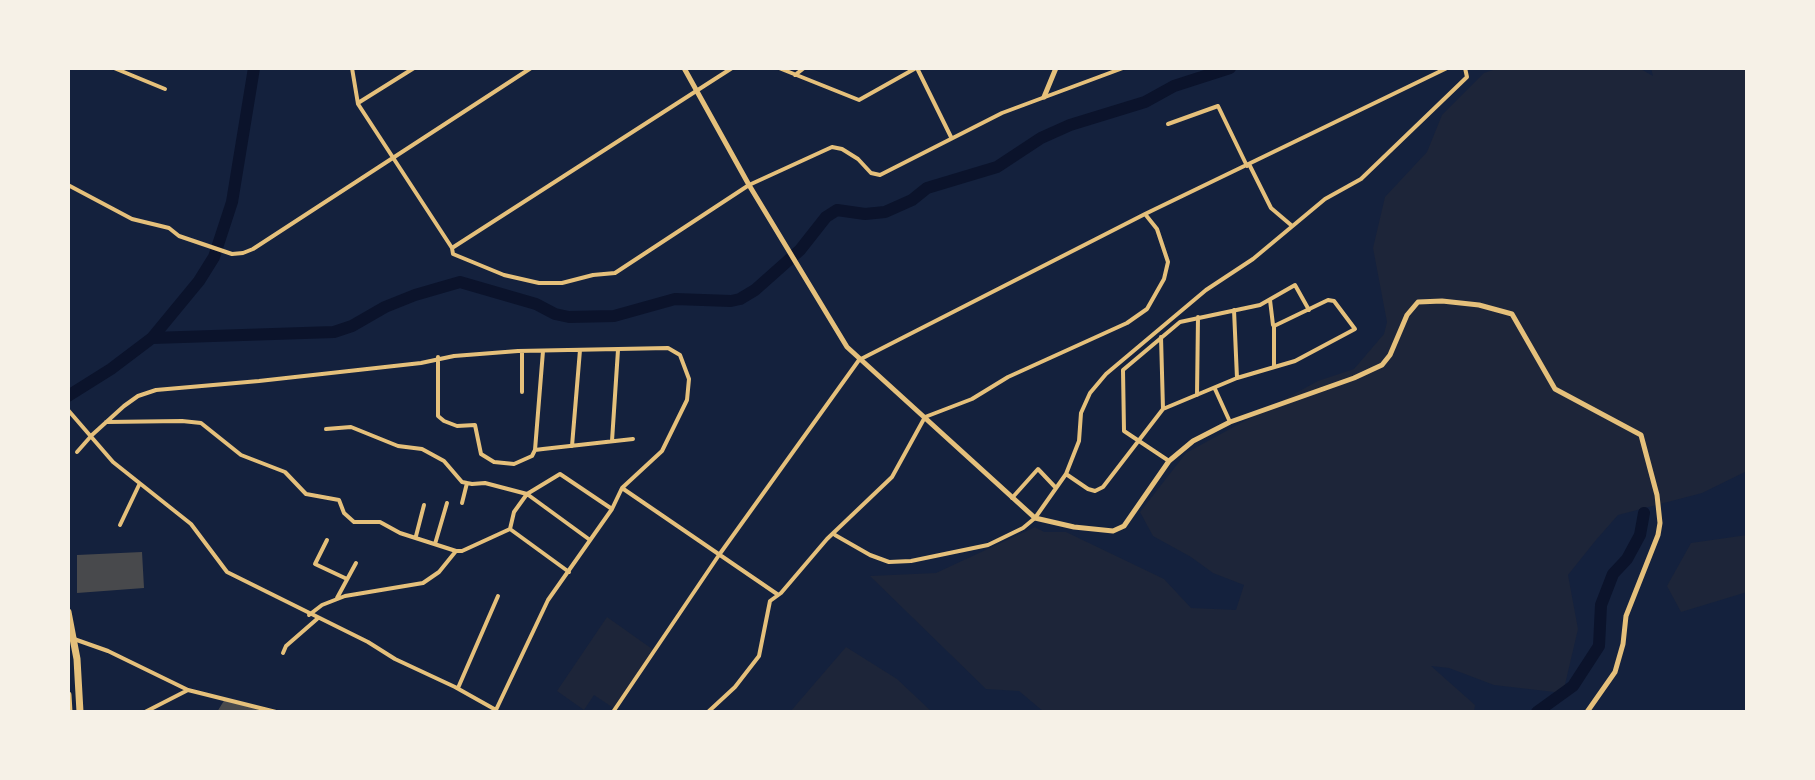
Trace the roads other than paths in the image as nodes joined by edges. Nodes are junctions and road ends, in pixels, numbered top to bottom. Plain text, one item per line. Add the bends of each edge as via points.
1 (114, 68) edge
2 (361, 68) edge
3 (414, 68) edge
4 (531, 68) edge
5 (684, 68) edge
6 (732, 68) edge
7 (779, 68) edge
8 (804, 68) edge
9 (916, 68) edge
10 (1056, 68) edge
11 (1123, 68) edge
12 (1447, 68) edge
13 (1465, 68) edge
14 (352, 70) edge
15 (795, 75) junction
16 (165, 89) dead end
17 (695, 92) junction
18 (1044, 97) junction
19 (358, 104) junction
20 (1168, 124) dead end
21 (951, 137) junction
22 (393, 157) junction
23 (1249, 165) junction
24 (68, 185) edge
25 (749, 185) junction
26 (1145, 214) junction
27 (1291, 225) junction
28 (452, 248) junction
29 (1270, 300) junction
30 (1234, 310) junction
31 (1309, 310) junction
32 (1198, 317) junction
33 (1274, 326) junction
34 (1161, 337) junction
35 (580, 350) junction
36 (618, 350) junction
37 (522, 351) junction
38 (543, 351) junction
39 (438, 357) junction
40 (859, 360) junction
41 (1274, 366) junction
42 (1237, 378) junction
43 (1215, 389) junction
44 (522, 392) dead end
45 (1197, 395) junction
46 (1163, 409) junction
47 (68, 410) edge
48 (925, 417) junction
49 (104, 422) junction
50 (1230, 422) junction
51 (326, 429) dead end
52 (90, 433) junction
53 (633, 439) dead end
54 (612, 441) junction
55 (1138, 443) junction
56 (572, 446) junction
57 (535, 450) junction
58 (77, 452) dead end
59 (1169, 461) junction
60 (1066, 474) junction
61 (467, 483) junction
62 (139, 485) junction
63 (622, 488) junction
64 (1056, 488) junction
65 (527, 494) junction
66 (1012, 498) junction
67 (447, 503) dead end
68 (462, 503) dead end
69 (424, 505) dead end
70 (612, 509) junction
71 (1035, 518) junction
72 (120, 525) dead end
73 (510, 529) junction
74 (835, 535) junction
75 (416, 536) junction
76 (327, 540) dead end
77 (590, 540) junction
78 (435, 544) junction
79 (456, 551) junction
80 (719, 555) junction
81 (356, 563) dead end
82 (569, 572) junction
83 (347, 579) junction
84 (777, 594) junction
85 (498, 596) dead end
86 (336, 600) junction
87 (68, 612) edge
88 (309, 615) junction
89 (317, 619) junction
90 (74, 639) junction
91 (283, 653) dead end
92 (458, 688) junction
93 (188, 690) junction
94 (68, 695) edge
95 (495, 711) edge
96 (69, 712) edge
97 (80, 712) edge
98 (145, 712) edge
99 (276, 712) edge
100 (613, 712) edge
101 (708, 712) edge
102 (1587, 712) edge

1 - 16 street
2 - 14 street
3 - 19 street
4 - 22 street
5 - 17 street
6 - 17 street
7 - 15 street
8 - 15 street
9 - 15 street via 859,100
9 - 21 street
10 - 18 street
11 - 18 street
12 - 23 street
13 - 27 street via 1467,77 1361,179
14 - 19 street
17 - 25 street
17 - 28 street
18 - 21 street
19 - 22 street
20 - 23 street via 1218,106
21 - 25 street via 880,175 832,147
22 - 24 street via 253,249 232,254 132,219
22 - 28 street
23 - 26 street
23 - 27 street via 1271,208
25 - 28 street via 615,273 539,283 462,259
25 - 40 street
26 - 40 street
26 - 48 street via 1157,229 1168,262 1147,309 972,399
27 - 60 street via 1098,383 1081,413 1079,441
29 - 30 street
29 - 31 street via 1295,285
29 - 33 street
30 - 32 street
30 - 42 street
31 - 33 street
31 - 41 street via 1334,301 1355,329 1295,361
32 - 34 street via 1180,322
32 - 45 street
33 - 41 street
34 - 46 street
34 - 55 street via 1123,370 1124,431
35 - 36 street
35 - 38 street
35 - 56 street
36 - 54 street
36 - 63 street via 668,348 680,355 689,379 687,400 662,451
37 - 38 street
37 - 39 street
37 - 44 street
38 - 57 street
39 - 49 street via 156,390 138,396
39 - 57 street via 440,418 457,426 475,425 481,454 494,462 514,464
40 - 48 street
40 - 80 street
41 - 42 street
42 - 43 street
43 - 45 street
43 - 50 street
45 - 46 street
46 - 55 street
47 - 52 street
48 - 66 street
48 - 74 street via 892,477
49 - 52 street
49 - 75 street via 201,423 241,455 285,472 306,494 339,500 354,522 375,520
50 - 59 street
50 - 102 street via 1382,365 1418,302 1479,305 1512,314 1555,389 1641,435 1657,495 1658,535 1626,616 1615,672
51 - 61 street via 351,427 398,446 422,449
52 - 58 street
52 - 62 street
53 - 54 street
54 - 56 street
55 - 59 street
55 - 60 street via 1095,491
56 - 57 street
59 - 71 street via 1124,526 1113,531
60 - 64 street
61 - 65 street
61 - 68 street
62 - 72 street
62 - 88 street via 191,524 227,572
63 - 70 street
63 - 80 street
64 - 66 street via 1038,469
64 - 71 street
65 - 70 street via 560,474
65 - 73 street
65 - 77 street
66 - 71 street
67 - 78 street
69 - 75 street
70 - 77 street
71 - 74 street via 988,545 911,561 889,562
73 - 79 street
73 - 82 street
74 - 84 street
75 - 78 street
76 - 83 street via 315,564
77 - 82 street
78 - 79 street
79 - 86 street via 423,583
80 - 84 street
80 - 100 street
81 - 83 street
82 - 95 street via 548,600
83 - 86 street
84 - 101 street via 770,601 759,656
85 - 92 street
86 - 88 street
87 - 90 highway
88 - 89 street
89 - 91 street
89 - 92 street
90 - 93 street
90 - 97 highway
92 - 95 street
93 - 98 street
93 - 99 street
94 - 96 highway

